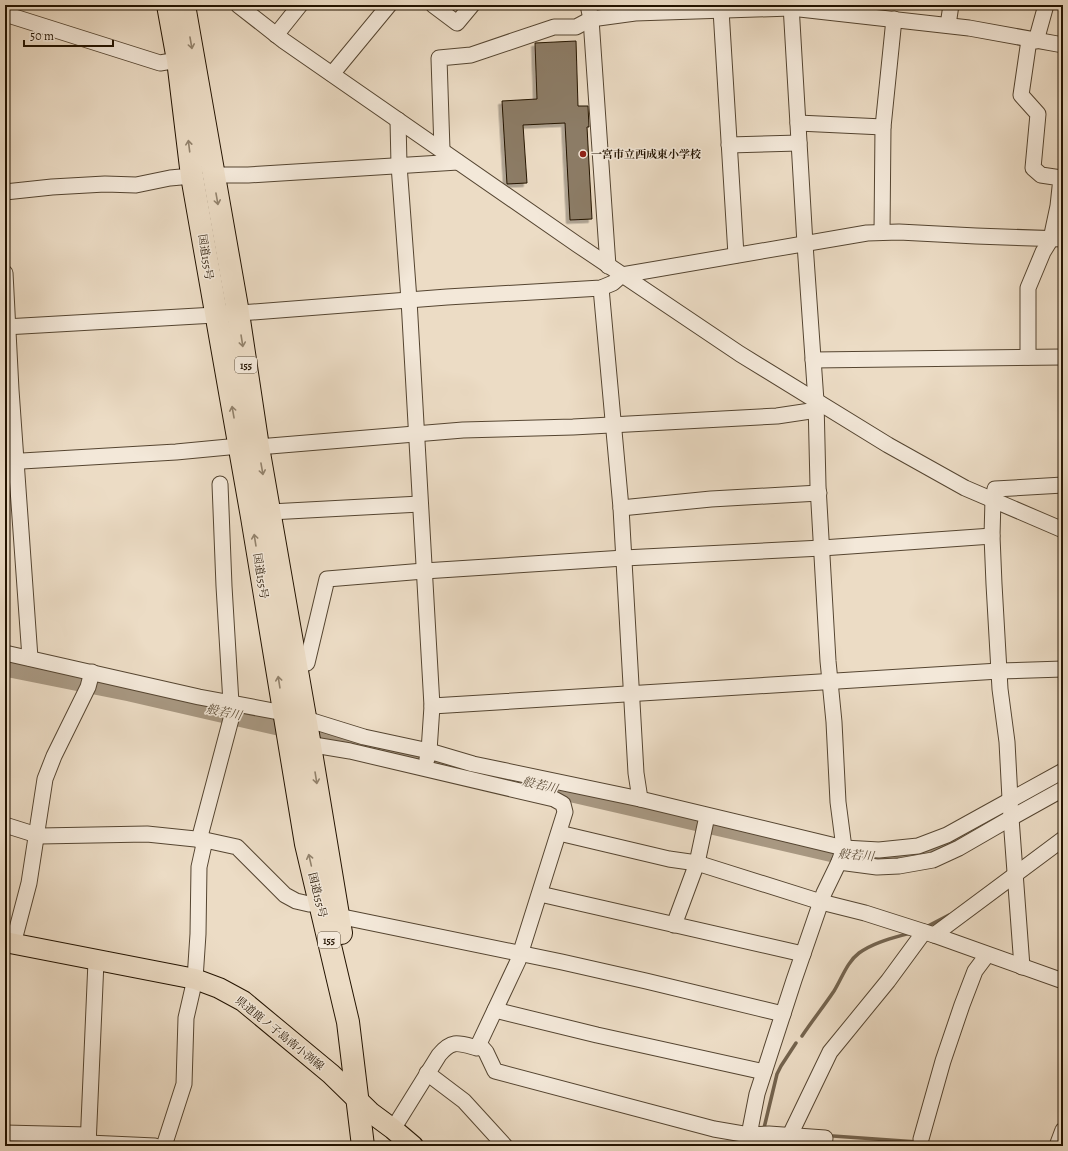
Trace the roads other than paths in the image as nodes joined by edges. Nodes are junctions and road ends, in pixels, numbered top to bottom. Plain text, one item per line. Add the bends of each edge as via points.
1 (168, 5) edge
2 (184, 5) edge
3 (238, 5) edge
4 (300, 5) edge
5 (389, 5) edge
6 (433, 5) edge
7 (472, 5) edge
8 (951, 5) edge
9 (1046, 5) edge
10 (791, 7) edge
11 (721, 10) junction
12 (590, 12) edge
13 (5, 14) edge
14 (894, 19) junction
15 (948, 25) junction
16 (276, 35) junction
17 (1032, 40) junction
18 (1063, 45) edge
19 (178, 60) junction
20 (332, 74) junction
21 (398, 120) junction
22 (798, 123) junction
23 (883, 126) junction
24 (799, 143) junction
25 (729, 145) junction
26 (442, 150) junction
27 (458, 162) junction
28 (399, 165) junction
29 (203, 176) junction
30 (5, 192) edge
31 (882, 232) junction
32 (1057, 239) edge
33 (805, 244) junction
34 (736, 255) junction
35 (608, 266) junction
36 (5, 273) edge
37 (622, 275) junction
38 (601, 288) junction
39 (409, 300) junction
40 (238, 312) junction
41 (215, 315) junction
42 (6, 327) edge
43 (1063, 357) edge
44 (1028, 358) junction
45 (813, 360) junction
46 (817, 406) junction
47 (614, 425) junction
48 (416, 434) junction
49 (249, 447) junction
50 (10, 462) edge
51 (220, 484) dead end
52 (1063, 485) edge
53 (819, 492) junction
54 (993, 499) junction
55 (420, 504) junction
56 (621, 508) junction
57 (270, 512) junction
58 (1063, 530) edge
59 (992, 536) junction
60 (822, 548) junction
61 (624, 558) junction
62 (424, 571) junction
63 (5, 653) edge
64 (30, 658) junction
65 (307, 663) dead end
66 (1063, 669) edge
67 (999, 671) junction
68 (91, 678) junction
69 (830, 682) junction
70 (631, 694) junction
71 (432, 706) junction
72 (233, 709) junction
73 (297, 730) junction
74 (427, 759) junction
75 (1063, 771) edge
76 (1063, 790) edge
77 (640, 799) junction
78 (1010, 809) junction
79 (706, 821) junction
80 (5, 825) edge
81 (559, 833) junction
82 (36, 834) junction
83 (1063, 839) edge
84 (202, 840) junction
85 (841, 855) junction
86 (697, 863) junction
87 (1015, 876) junction
88 (540, 894) junction
89 (821, 902) junction
90 (320, 903) junction
91 (338, 916) junction
92 (674, 924) junction
93 (929, 934) junction
94 (9, 943) edge
95 (520, 954) junction
96 (803, 954) junction
97 (987, 954) junction
98 (96, 961) junction
99 (1022, 967) junction
100 (195, 979) junction
101 (1063, 981) edge
102 (495, 1010) junction
103 (783, 1014) junction
104 (479, 1044) junction
105 (764, 1072) junction
106 (427, 1073) junction
107 (363, 1107) junction
108 (393, 1129) junction
109 (1063, 1130) edge
110 (5, 1133) edge
111 (749, 1135) junction
112 (790, 1135) junction
113 (921, 1139) dead end
114 (767, 1140) edge
115 (88, 1142) edge
116 (155, 1146) edge
117 (164, 1146) edge
118 (363, 1146) edge
119 (375, 1146) edge
120 (413, 1146) edge
121 (505, 1146) edge
122 (824, 1146) edge
123 (1057, 1146) edge

1 - 19 highway, 国道155号 / 155
2 -> 29 highway, 国道155号 / 155
3 - 16 street
4 - 16 street
5 - 20 street
6 - 7 street via 457,23
8 - 15 street
9 - 17 street
10 - 11 street
10 - 14 street
10 - 22 street
11 - 12 street
11 - 25 street
12 - 26 street via 576,27 554,27 471,55 439,58
12 - 35 street
13 - 19 street via 160,63
14 - 15 street
14 - 23 street
15 - 17 street
16 - 20 street
17 - 18 street
17 - 32 street via 1021,95 1038,114 1033,168 1041,175 1061,178
29 -> 19 highway, 国道155号 / 155
20 - 21 street
21 - 26 street
21 - 28 street
22 - 23 street
22 - 24 street
23 - 31 street
24 - 25 street
24 - 33 street
25 - 34 street
26 - 27 street
27 - 28 street
27 - 35 street
28 - 29 street
28 - 39 street
29 - 30 street via 170,178 136,185 67,186
29 -> 40 highway, 国道155号 / 155
29 - 41 highway, 国道155号 / 155
31 - 32 street
31 - 33 street
32 - 44 street via 1043,252 1028,288
33 - 34 street
33 - 45 street
34 - 37 street
35 - 37 street
36 - 42 street
37 - 38 street via 613,283
37 - 46 street
38 - 39 street
38 - 47 street
39 - 40 street
39 - 48 street
40 - 41 street
40 -> 49 highway, 国道155号 / 155
41 - 42 street
49 -> 41 highway, 国道155号 / 155
42 - 50 street
43 - 44 street
44 - 45 street
45 - 46 street
46 - 47 street via 777,416
46 - 53 street
46 - 54 street via 965,488
47 - 48 street
47 - 56 street
48 - 49 street
48 - 55 street
49 - 50 street
49 -> 57 highway, 国道155号 / 155
73 -> 49 highway, 国道155号 / 155
50 - 64 street
51 - 72 street
52 - 54 street via 995,489
53 - 56 street
53 - 60 street
54 - 58 street
54 - 59 street
55 - 57 street
55 - 62 street
56 - 61 street
57 - 73 highway, 国道155号 / 155
59 - 60 street
59 - 67 street
60 - 61 street
60 - 69 street
61 - 62 street
61 - 70 street
62 - 65 street via 328,579
62 - 71 street
63 - 64 street
64 - 68 street
66 - 67 street
67 - 69 street
67 - 78 street
68 - 72 street via 199,697
68 - 82 street via 52,761 46,779
69 - 70 street
69 - 85 street
70 - 71 street
70 - 77 street
71 - 74 street
72 - 73 street
72 - 84 street
73 - 74 street via 364,737
73 - 74 street via 350,751
90 -> 73 highway, 国道155号 / 155 via 306,844
73 -> 91 highway, 国道155号 / 155
74 - 77 street via 473,764
74 - 81 street via 563,804 565,812
75 - 78 street
76 - 78 street
77 - 79 street
78 - 85 street via 958,848 933,860 877,867
78 - 87 street
79 - 85 street
79 - 86 street
80 - 82 street
81 - 86 street via 668,859
81 - 88 street
82 - 84 street via 147,834
82 - 94 street via 29,883
83 - 87 street
84 - 90 street via 236,847 285,895 309,904
84 - 100 street
85 - 89 street
86 - 89 street
86 - 92 street
87 - 93 street
87 - 99 street
88 - 92 street
88 - 95 street
89 - 93 street
89 - 96 street
90 - 107 highway, 国道155号 / 155 via 348,1022
91 - 95 street
91 - 107 highway, 国道155号 / 155
92 - 96 street
93 - 97 street
93 - 112 street via 830,1052
94 - 98 main road, 県道鹿ノ子島南小渕線
95 - 102 street
95 - 103 street via 646,980
96 - 103 street
97 - 99 street
97 - 113 street via 975,971 962,1005
98 - 100 main road, 県道鹿ノ子島南小渕線
98 - 115 street
99 - 101 street
100 - 107 main road, 県道鹿ノ子島南小渕線 via 243,1001 331,1074
100 - 117 street via 186,1018 184,1084
102 - 104 street
102 - 105 street
103 - 105 street
104 - 106 street via 477,1048 454,1043 446,1046
104 - 111 street via 495,1071 714,1129
105 - 111 street
106 - 108 street
106 - 121 street via 464,1102
107 - 108 main road, 県道鹿ノ子島南小渕線
107 - 118 highway, 国道155号 / 155
107 - 119 highway, 国道155号 / 155
108 - 120 main road, 県道鹿ノ子島南小渕線
109 - 123 street
110 - 115 street
111 - 114 street
112 - 114 street
112 - 122 street via 825,1138
115 - 116 street

